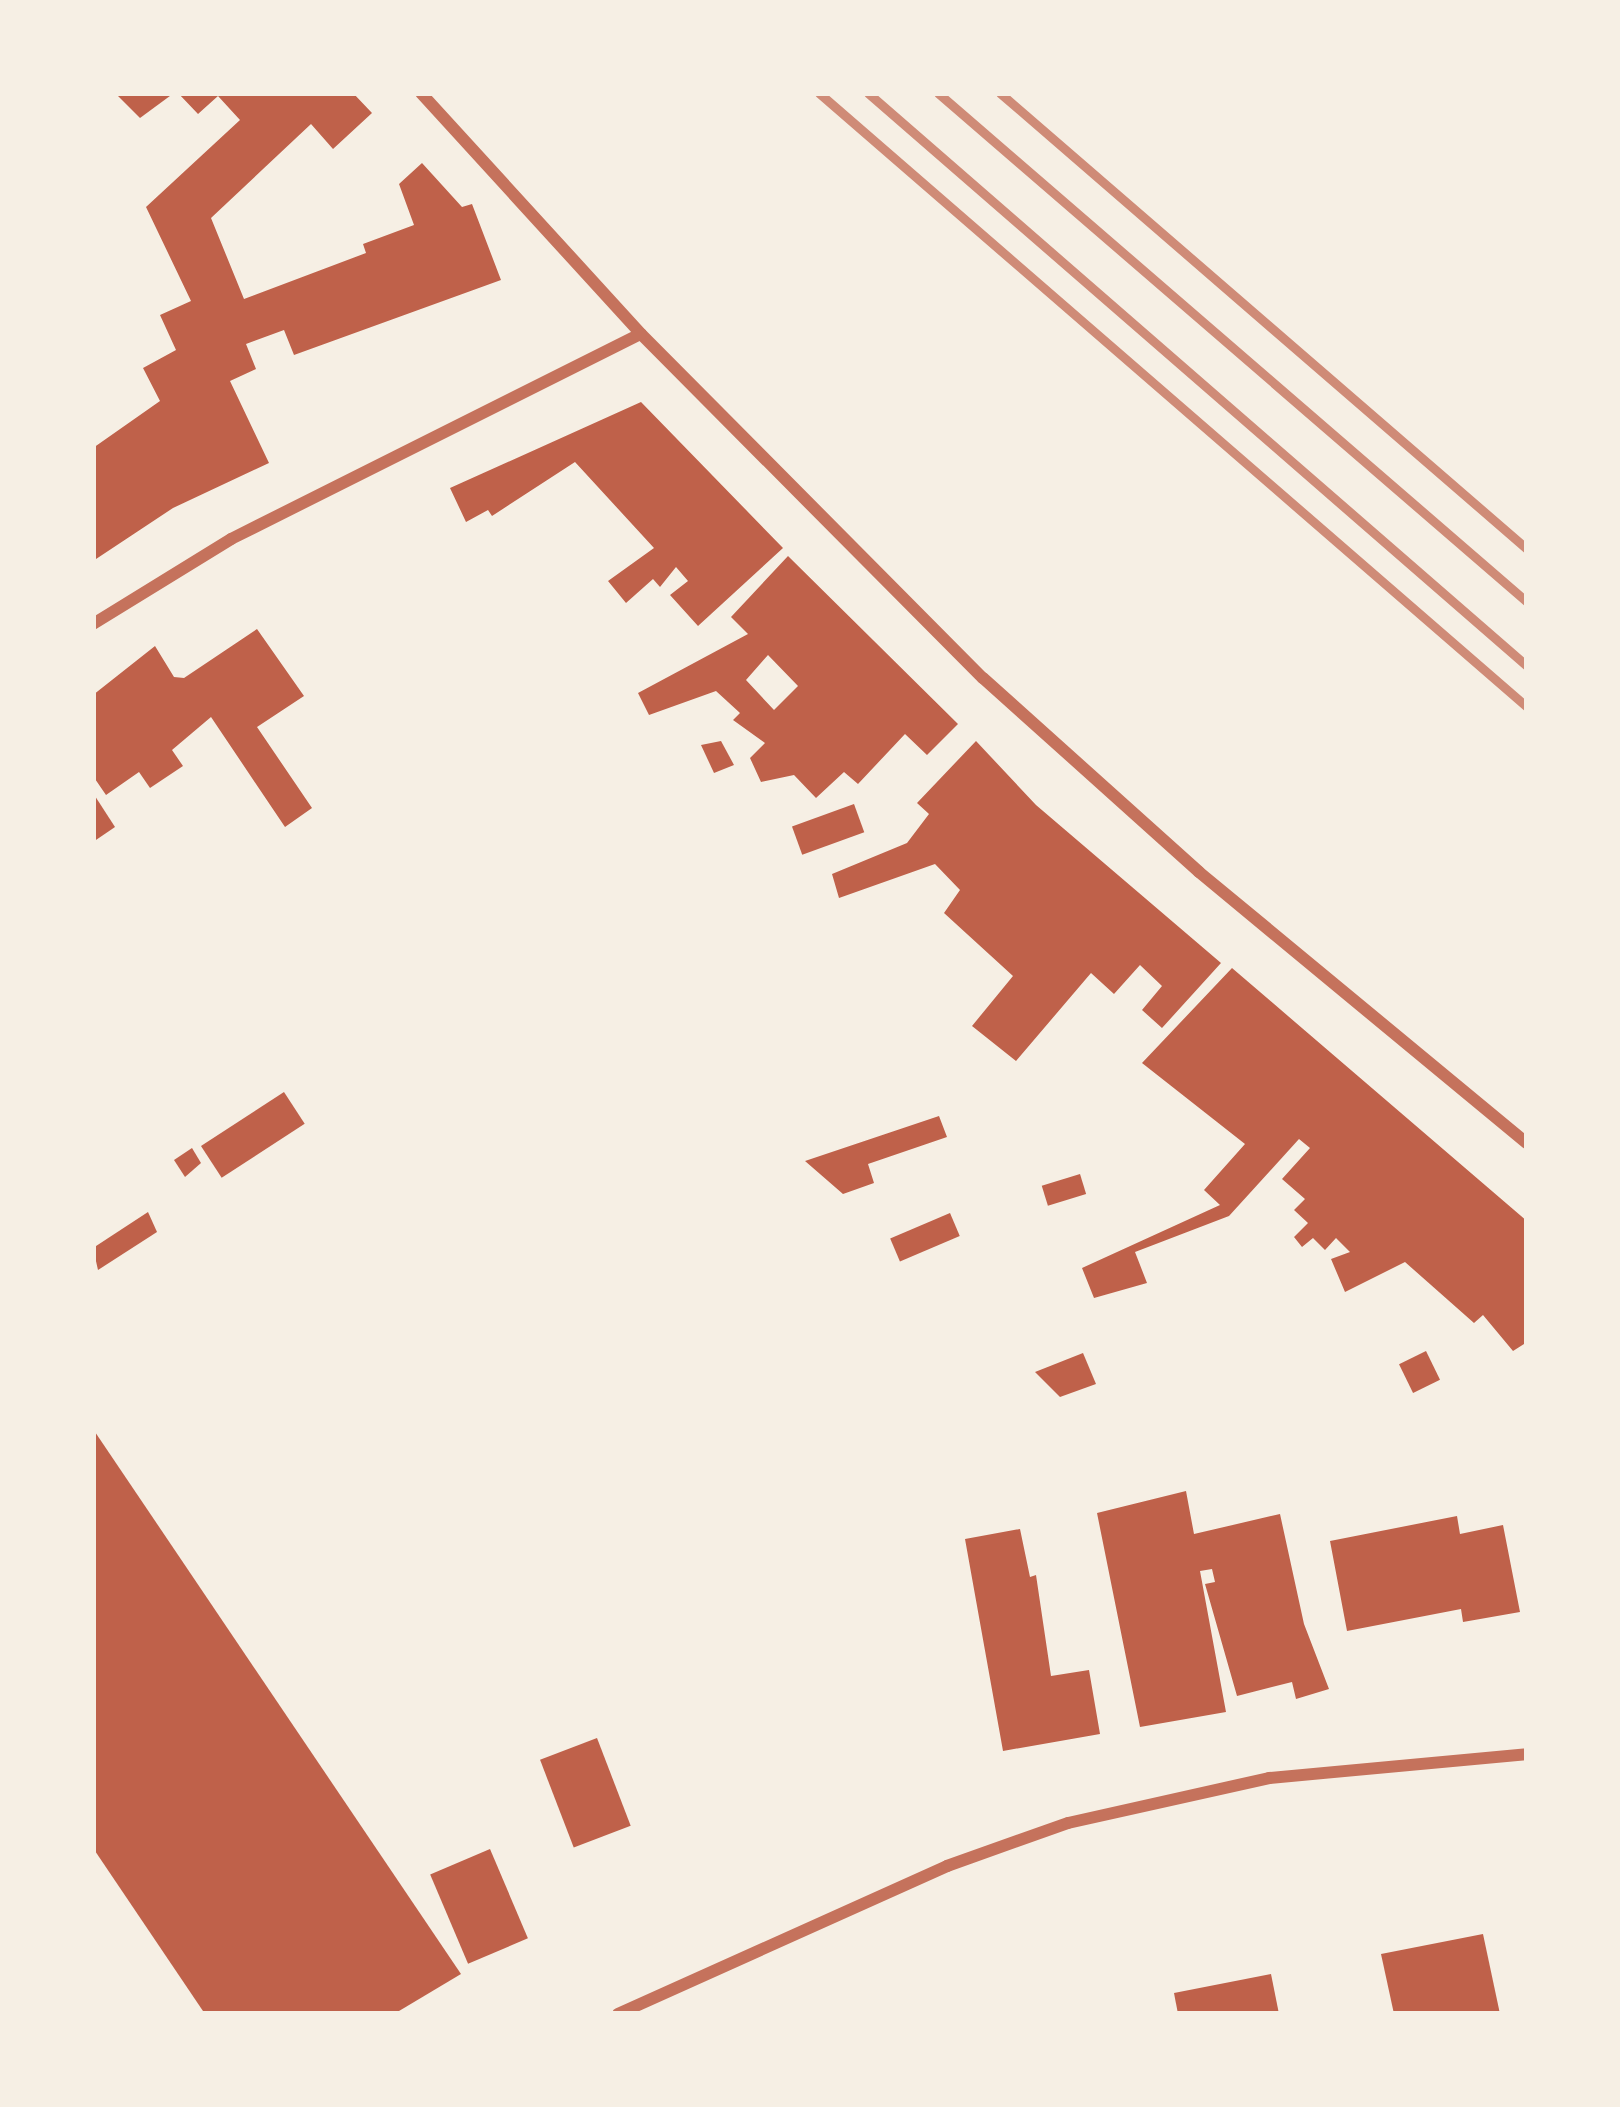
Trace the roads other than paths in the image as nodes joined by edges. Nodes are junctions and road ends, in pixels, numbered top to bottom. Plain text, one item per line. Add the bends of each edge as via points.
1 (421, 93) edge
2 (641, 334) junction
3 (93, 624) edge
4 (1527, 1143) edge
5 (1527, 1754) edge
6 (618, 2014) edge

1 - 2 street
2 - 3 street via 231,539
2 - 4 street via 983,678 1198,872
5 - 6 street via 1269,1778 1068,1823 946,1866

